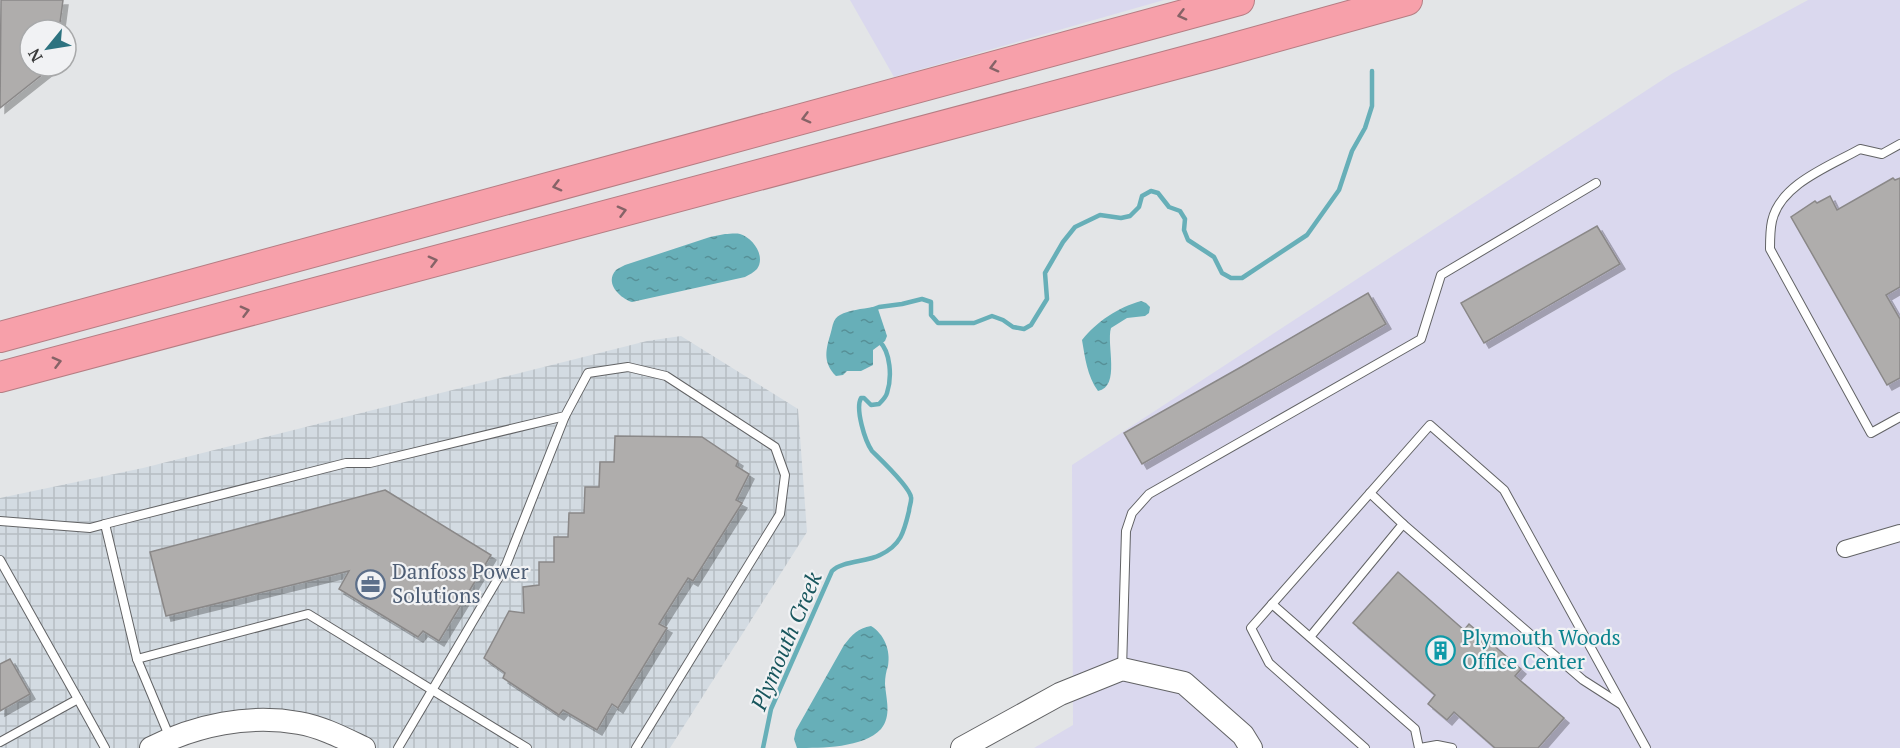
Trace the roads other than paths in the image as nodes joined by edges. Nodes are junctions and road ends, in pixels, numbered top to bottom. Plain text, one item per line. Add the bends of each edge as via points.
1 (1239, 0) edge
2 (1407, 0) edge
3 (1900, 144) edge
4 (1596, 183) dead end
5 (0, 337) edge
6 (0, 376) edge
7 (565, 416) junction
8 (1900, 417) edge
9 (1370, 493) junction
10 (0, 521) edge
11 (105, 524) junction
12 (1403, 524) junction
13 (1900, 533) edge
14 (1845, 549) dead end
15 (0, 560) edge
16 (1272, 604) junction
17 (1310, 637) junction
18 (137, 659) junction
19 (1122, 669) junction
20 (433, 691) junction
21 (78, 699) junction
22 (1623, 705) junction
23 (0, 742) edge
24 (161, 743) edge
25 (105, 748) edge
26 (364, 748) edge
27 (398, 748) edge
28 (527, 748) edge
29 (636, 748) edge
30 (962, 748) edge
31 (1251, 748) edge
32 (1365, 748) edge
33 (1420, 748) edge
34 (1452, 748) edge
35 (1646, 748) edge

1 -> 5 highway
6 -> 2 highway
3 - 8 lane via 1882,154 1860,149 1795,186 1780,201 1772,220 1770,249 1871,433
4 - 19 lane via 1441,275 1421,339 1149,494 1132,513 1126,531
7 - 11 lane via 370,463 346,463
7 - 20 lane via 506,565
7 - 29 lane via 588,373 628,367 666,376 775,447 785,476 780,514
9 - 12 lane
9 - 16 lane
9 - 22 lane via 1430,424 1504,490
10 - 11 lane via 90,528
11 - 18 lane
12 - 17 lane
12 - 22 lane via 1583,680
13 - 14 street
15 - 21 lane
16 - 17 lane
16 - 32 lane via 1251,628 1269,663
17 - 33 lane via 1415,729
18 - 20 lane via 308,614
18 - 24 lane
19 - 30 street via 1060,694
19 - 31 street via 1184,683 1243,735
20 - 27 lane
20 - 28 lane
21 - 23 lane
21 - 25 lane
22 - 35 lane
24 - 26 street via 219,723 259,720 300,723
33 - 34 lane

